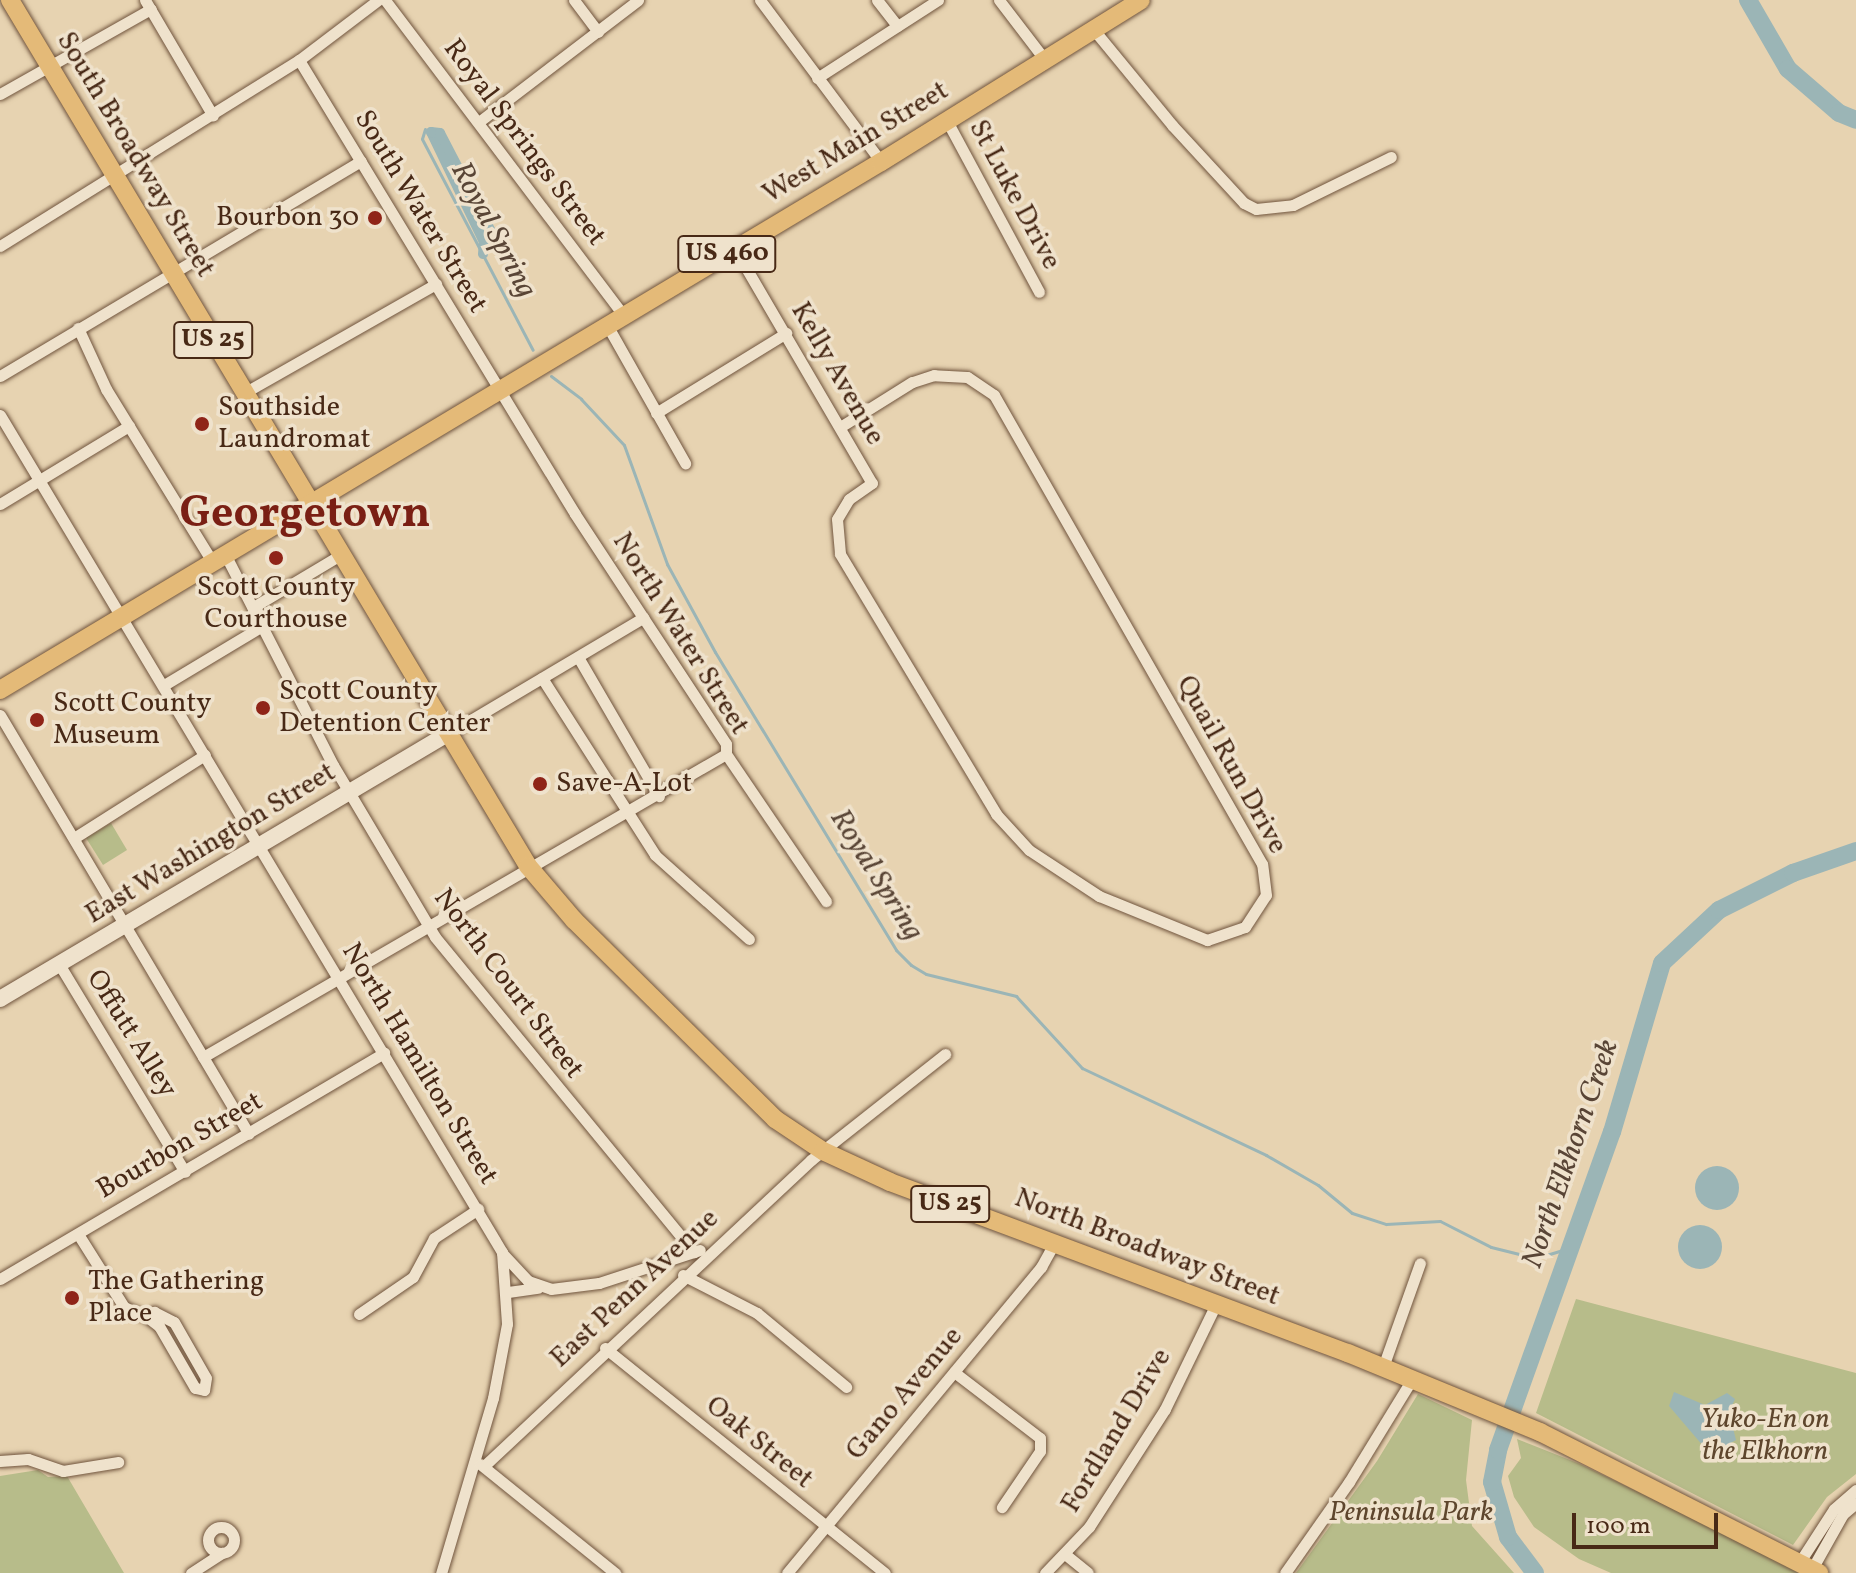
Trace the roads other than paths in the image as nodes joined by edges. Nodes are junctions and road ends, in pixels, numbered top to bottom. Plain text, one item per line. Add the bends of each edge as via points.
1 (10, 0) edge
2 (378, 0) edge
3 (385, 0) edge
4 (574, 0) edge
5 (638, 0) edge
6 (760, 0) edge
7 (877, 0) edge
8 (938, 0) edge
9 (999, 0) edge
10 (1141, 0) edge
11 (148, 5) edge
12 (897, 26) junction
13 (1094, 30) junction
14 (598, 32) junction
15 (299, 60) junction
16 (1045, 60) junction
17 (49, 65) junction
18 (817, 78) junction
19 (0, 94) edge
20 (213, 116) junction
21 (480, 121) junction
22 (947, 121) junction
23 (1391, 157) dead end
24 (361, 161) junction
25 (881, 162) junction
26 (116, 177) junction
27 (0, 246) edge
28 (735, 249) junction
29 (171, 273) junction
30 (436, 284) junction
31 (1039, 292) dead end
32 (615, 320) junction
33 (78, 328) junction
34 (786, 333) junction
35 (0, 376) edge
36 (499, 389) junction
37 (244, 393) junction
38 (656, 413) junction
39 (0, 415) edge
40 (129, 426) junction
41 (840, 427) junction
42 (685, 463) dead end
43 (40, 482) junction
44 (872, 483) joint
45 (311, 503) junction
46 (0, 504) edge
47 (342, 554) junction
48 (219, 560) junction
49 (255, 606) junction
50 (122, 618) junction
51 (643, 618) junction
52 (259, 628) junction
53 (578, 657) junction
54 (542, 678) junction
55 (164, 685) junction
56 (0, 690) edge
57 (0, 715) edge
58 (449, 733) junction
59 (726, 754) junction
60 (205, 755) junction
61 (349, 792) junction
62 (659, 796) junction
63 (628, 814) junction
64 (74, 838) junction
65 (260, 846) junction
66 (531, 870) junction
67 (826, 901) dead end
68 (125, 925) junction
69 (430, 927) junction
70 (749, 939) dead end
71 (59, 964) junction
72 (340, 979) junction
73 (0, 999) edge
74 (384, 1053) junction
75 (945, 1054) dead end
76 (203, 1057) junction
77 (249, 1134) junction
78 (823, 1151) junction
79 (185, 1172) junction
80 (478, 1209) junction
81 (78, 1234) junction
82 (1055, 1242) junction
83 (713, 1248) junction
84 (502, 1252) junction
85 (694, 1252) junction
86 (1420, 1263) dead end
87 (683, 1275) junction
88 (0, 1279) edge
89 (538, 1288) junction
90 (508, 1292) junction
91 (1216, 1304) junction
92 (359, 1314) dead end
93 (147, 1317) junction
94 (605, 1348) junction
95 (1383, 1367) junction
96 (954, 1372) junction
97 (1412, 1379) junction
98 (846, 1387) dead end
99 (0, 1461) edge
100 (118, 1462) dead end
101 (480, 1464) junction
102 (1856, 1490) edge
103 (1856, 1503) edge
104 (1002, 1507) dead end
105 (825, 1527) junction
106 (222, 1553) dead end
107 (1066, 1555) junction
108 (1810, 1569) edge
109 (191, 1573) edge
110 (441, 1573) edge
111 (615, 1573) edge
112 (787, 1573) edge
113 (885, 1573) edge
114 (1045, 1573) edge
115 (1088, 1573) edge
116 (1285, 1573) edge

1 - 17 main road, South Broadway Street / US 25
2 - 15 street
3 - 21 street, Royal Springs Street
4 - 14 street
5 - 14 street
6 - 18 street
7 - 12 street
8 - 12 street
9 - 16 street
10 - 13 main road, West Main Street / US 460
11 - 17 street
11 - 20 street
12 - 18 street
13 - 16 main road, West Main Street / US 460
13 - 23 street via 1172,125 1244,203 1256,209 1293,205
14 - 21 street
15 - 20 street
15 - 24 street, South Water Street
16 - 22 main road, West Main Street / US 460
17 - 19 street
17 - 26 main road, South Broadway Street / US 25
18 - 25 street
20 - 26 street
21 - 32 street, Royal Springs Street
22 - 25 main road, West Main Street / US 460
22 - 31 street, St Luke Drive
24 - 29 street
24 - 30 street, South Water Street
25 - 28 main road, West Main Street / US 460
26 - 27 street
26 - 29 main road, South Broadway Street / US 25
28 - 32 main road, West Main Street / US 460
28 - 34 street, Kelly Avenue
29 - 33 street
29 - 37 main road, South Broadway Street / US 25
30 - 36 street, South Water Street
30 - 37 street
32 - 36 main road, West Main Street / US 460
32 - 38 street, Royal Springs Street
33 - 35 street
33 - 40 street, North Court Street
34 - 38 street
34 - 41 street, Kelly Avenue
36 - 45 main road, West Main Street / US 460
36 - 51 street, North Water Street
37 - 45 main road, South Broadway Street / US 25
38 - 42 street, Royal Springs Street
39 - 43 street, North Hamilton Street
40 - 43 street via 47,472
40 - 48 street, North Court Street
41 - 44 street, Kelly Avenue
41 - 44 street, Quail Run Drive via 912,382 934,375 967,377 994,395 1262,864 1266,895 1245,927 1207,940 1099,896 1029,850 996,814 840,554 837,519 849,499
43 - 46 street
43 - 50 street, North Hamilton Street
45 - 47 main road, US 25
45 - 48 main road, US 460
47 - 49 street
47 - 58 main road, US 25
48 - 49 street, North Court Street
48 - 50 main road, US 460
49 - 52 street, North Court Street
50 - 55 street, North Hamilton Street
50 - 56 main road, US 460
51 - 53 street
51 - 59 street, North Water Street via 726,744
52 - 55 street
52 - 61 street, North Court Street
53 - 54 street
53 - 62 street
54 - 58 street
54 - 63 street
55 - 60 street, North Hamilton Street
57 - 64 street
58 - 61 street, East Washington Street
58 - 66 main road, North Broadway Street / US 25
59 - 62 street
59 - 67 street, North Water Street
60 - 64 street
60 - 65 street, North Hamilton Street
61 - 65 street, East Washington Street
61 - 69 street, North Court Street
62 - 63 street
63 - 66 street
63 - 70 street via 655,855
64 - 68 street
65 - 68 street, East Washington Street
65 - 72 street, North Hamilton Street
66 - 69 street
66 - 78 main road, North Broadway Street / US 25 via 574,920 760,1105
68 - 71 street, East Washington Street
68 - 76 street
69 - 72 street
69 - 85 street, North Court Street via 513,1038
71 - 73 street, East Washington Street
71 - 79 street, Offutt Alley
72 - 74 street, North Hamilton Street
72 - 76 street
74 - 77 street, Bourbon Street
74 - 80 street, North Hamilton Street
75 - 78 street, East Penn Avenue
76 - 77 street
77 - 79 street, Bourbon Street
78 - 82 main road, North Broadway Street / US 25 via 890,1182
78 - 83 street, East Penn Avenue
79 - 81 street, Bourbon Street
80 - 84 street, North Hamilton Street
80 - 92 street via 434,1238 413,1277
81 - 88 street, Bourbon Street
81 - 93 street via 124,1307
82 - 91 main road, North Broadway Street / US 25
82 - 96 street, Gano Avenue via 1041,1267
83 - 85 street
83 - 87 street, East Penn Avenue
84 - 89 street
84 - 90 street, North Hamilton Street
85 - 89 street via 599,1283
86 - 95 street
87 - 94 street, East Penn Avenue
87 - 98 street via 757,1313
89 - 90 street
90 - 101 street, North Hamilton Street
91 - 95 main road, North Broadway Street / US 25
91 - 107 street, Fordland Drive via 1165,1409
93 - 93 street via 159,1326 195,1388 204,1390 206,1378 174,1322 162,1312
94 - 101 street, East Penn Avenue
94 - 105 street, Oak Street
95 - 97 main road, North Broadway Street / US 25
96 - 104 street via 1040,1438 1040,1451
96 - 105 street, Gano Avenue
97 - 108 main road, North Broadway Street / US 25 via 1540,1432
97 - 116 street
99 - 100 street via 28,1459 63,1471
101 - 110 street, North Hamilton Street
101 - 111 street
102 - 108 street via 1834,1509
103 - 108 street via 1843,1514
105 - 112 street, Gano Avenue
105 - 113 street, Oak Street
106 - 109 street
107 - 114 street, Fordland Drive
107 - 115 street

